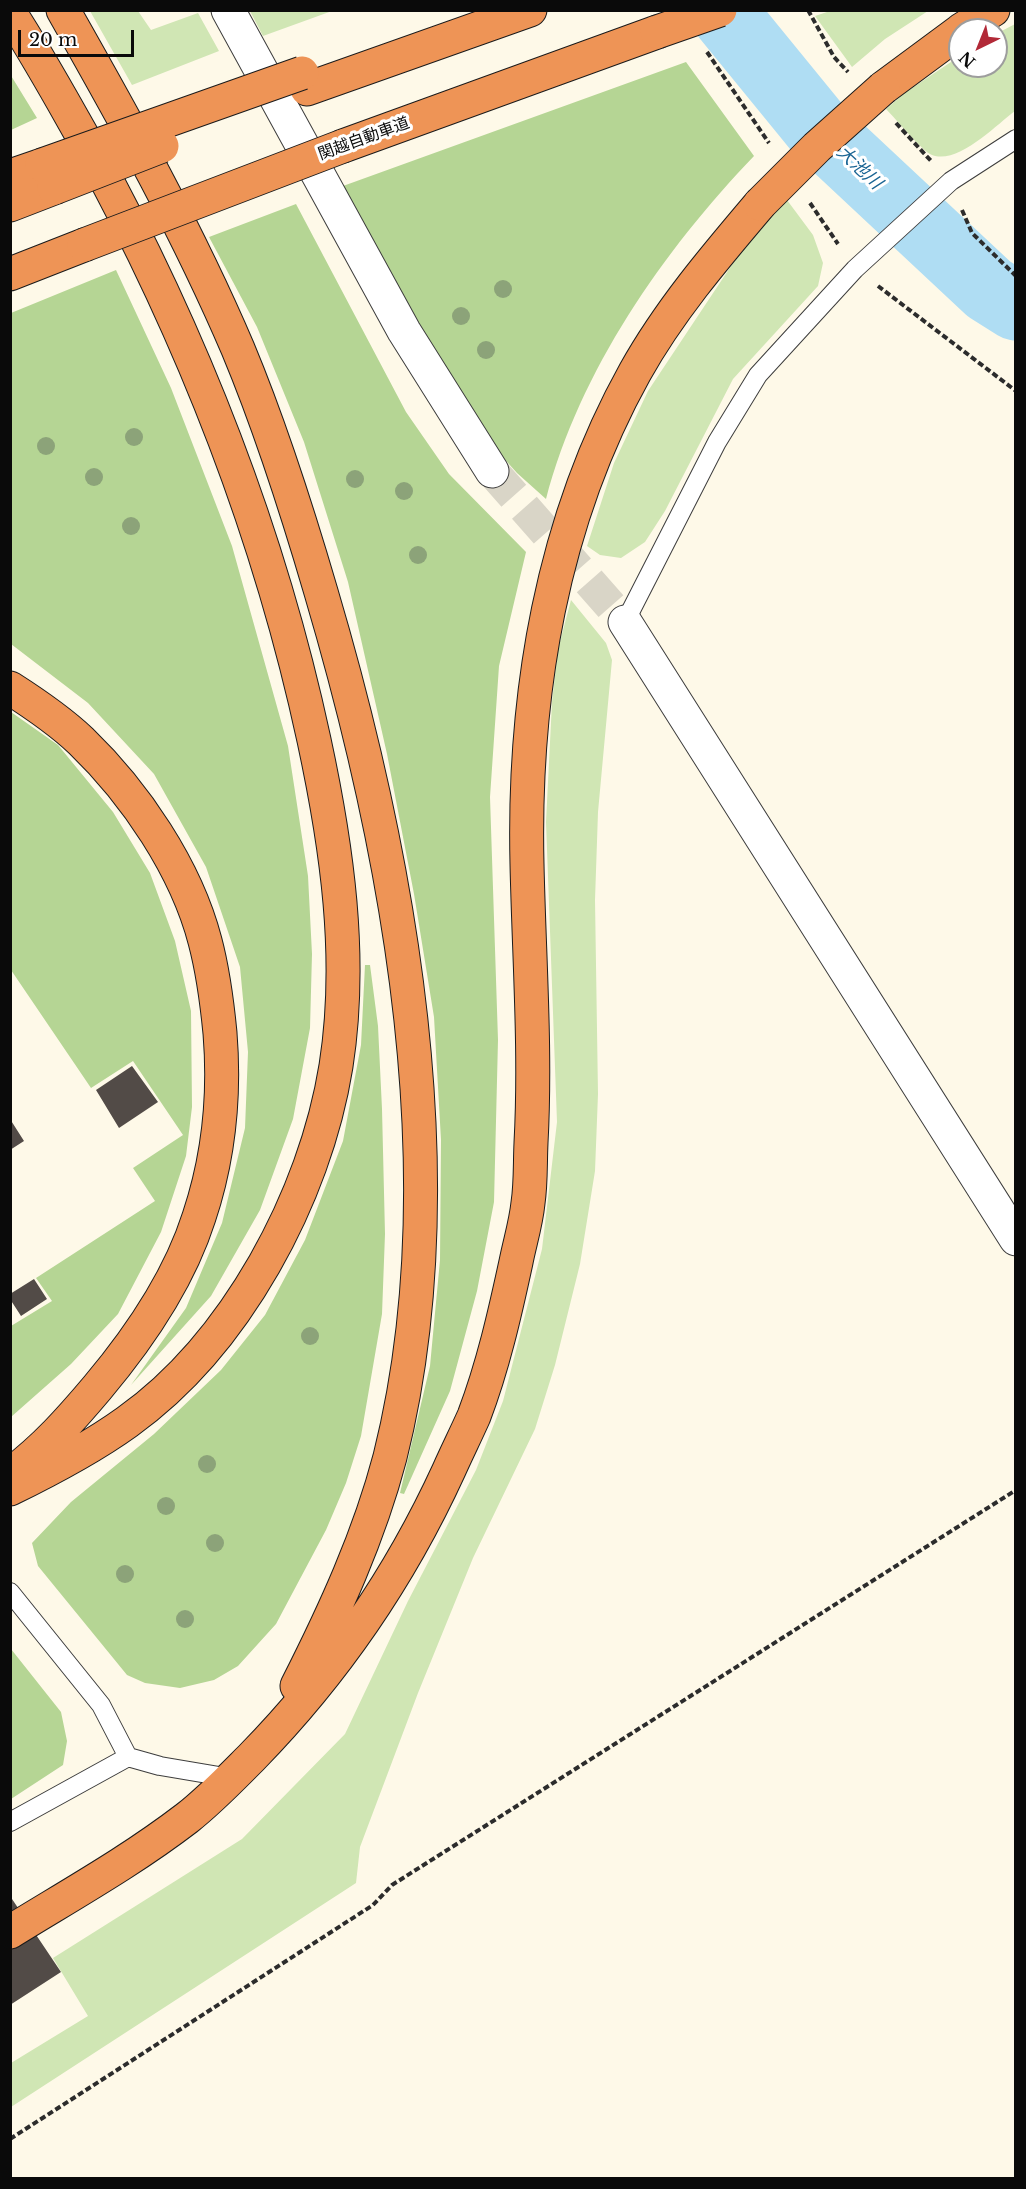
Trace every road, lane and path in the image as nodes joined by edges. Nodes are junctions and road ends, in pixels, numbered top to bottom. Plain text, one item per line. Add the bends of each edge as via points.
1 (63, 10) edge
2 (228, 10) edge
3 (489, 10) edge
4 (530, 10) edge
5 (720, 10) edge
6 (808, 10) edge
7 (993, 10) edge
8 (10, 13) edge
9 (980, 18) edge
10 (948, 42) edge
11 (705, 49) dead end
12 (850, 74) dead end
13 (305, 81) junction
14 (886, 102) junction
15 (1016, 139) edge
16 (771, 146) dead end
17 (10, 176) edge
18 (48, 176) junction
19 (951, 182) junction
20 (810, 203) dead end
21 (10, 205) edge
22 (855, 269) junction
23 (10, 274) edge
24 (1016, 276) edge
25 (1016, 391) edge
26 (492, 471) tunnel mouth
27 (625, 622) joint
28 (10, 688) edge
29 (1016, 1239) edge
30 (10, 1474) edge
31 (10, 1489) edge
32 (1016, 1490) edge
33 (10, 1592) edge
34 (128, 1757) junction
35 (231, 1778) junction
36 (10, 1822) edge
37 (10, 1932) edge
38 (10, 2139) edge

1 - 35 highway via 196,258 274,444 334,634 364,750 405,972 416,1077 420,1189 416,1300 405,1384 389,1459 340,1598 316,1648 294,1692
2 - 26 street via 404,331
3 - 13 highway
4 - 13 highway
5 - 23 highway, 関越自動車道, bridge via 343,146
6 - 12 path via 834,57
7 - 9 highway
8 - 31 highway via 117,199 160,286 235,465 285,620 321,772 336,858 343,1005 336,1067 323,1125 276,1243 244,1298 209,1345 171,1385 129,1420
10 - 14 highway
11 - 16 path
13 - 18 highway, bridge
14 - 19 path
14 - 35 highway, bridge via 817,147 760,204 695,282 636,370 593,456 564,544 540,648 529,753 526,859 533,1104 528,1203 505,1314 474,1415 426,1519 395,1574 321,1679
15 - 19 lane
17 - 18 highway
18 - 21 highway
19 - 22 lane
19 - 24 path via 972,233
20 - 22 path
22 - 25 path
22 - 27 lane via 758,375 717,442
27 - 29 street
28 - 30 highway via 80,741 121,785 156,833 184,884 205,939 217,995 222,1110 199,1218 149,1320 79,1409 39,1452
32 - 38 path via 392,1885 373,1905
33 - 34 lane via 101,1705
34 - 35 lane
34 - 36 lane
35 - 37 highway via 190,1816 147,1846

